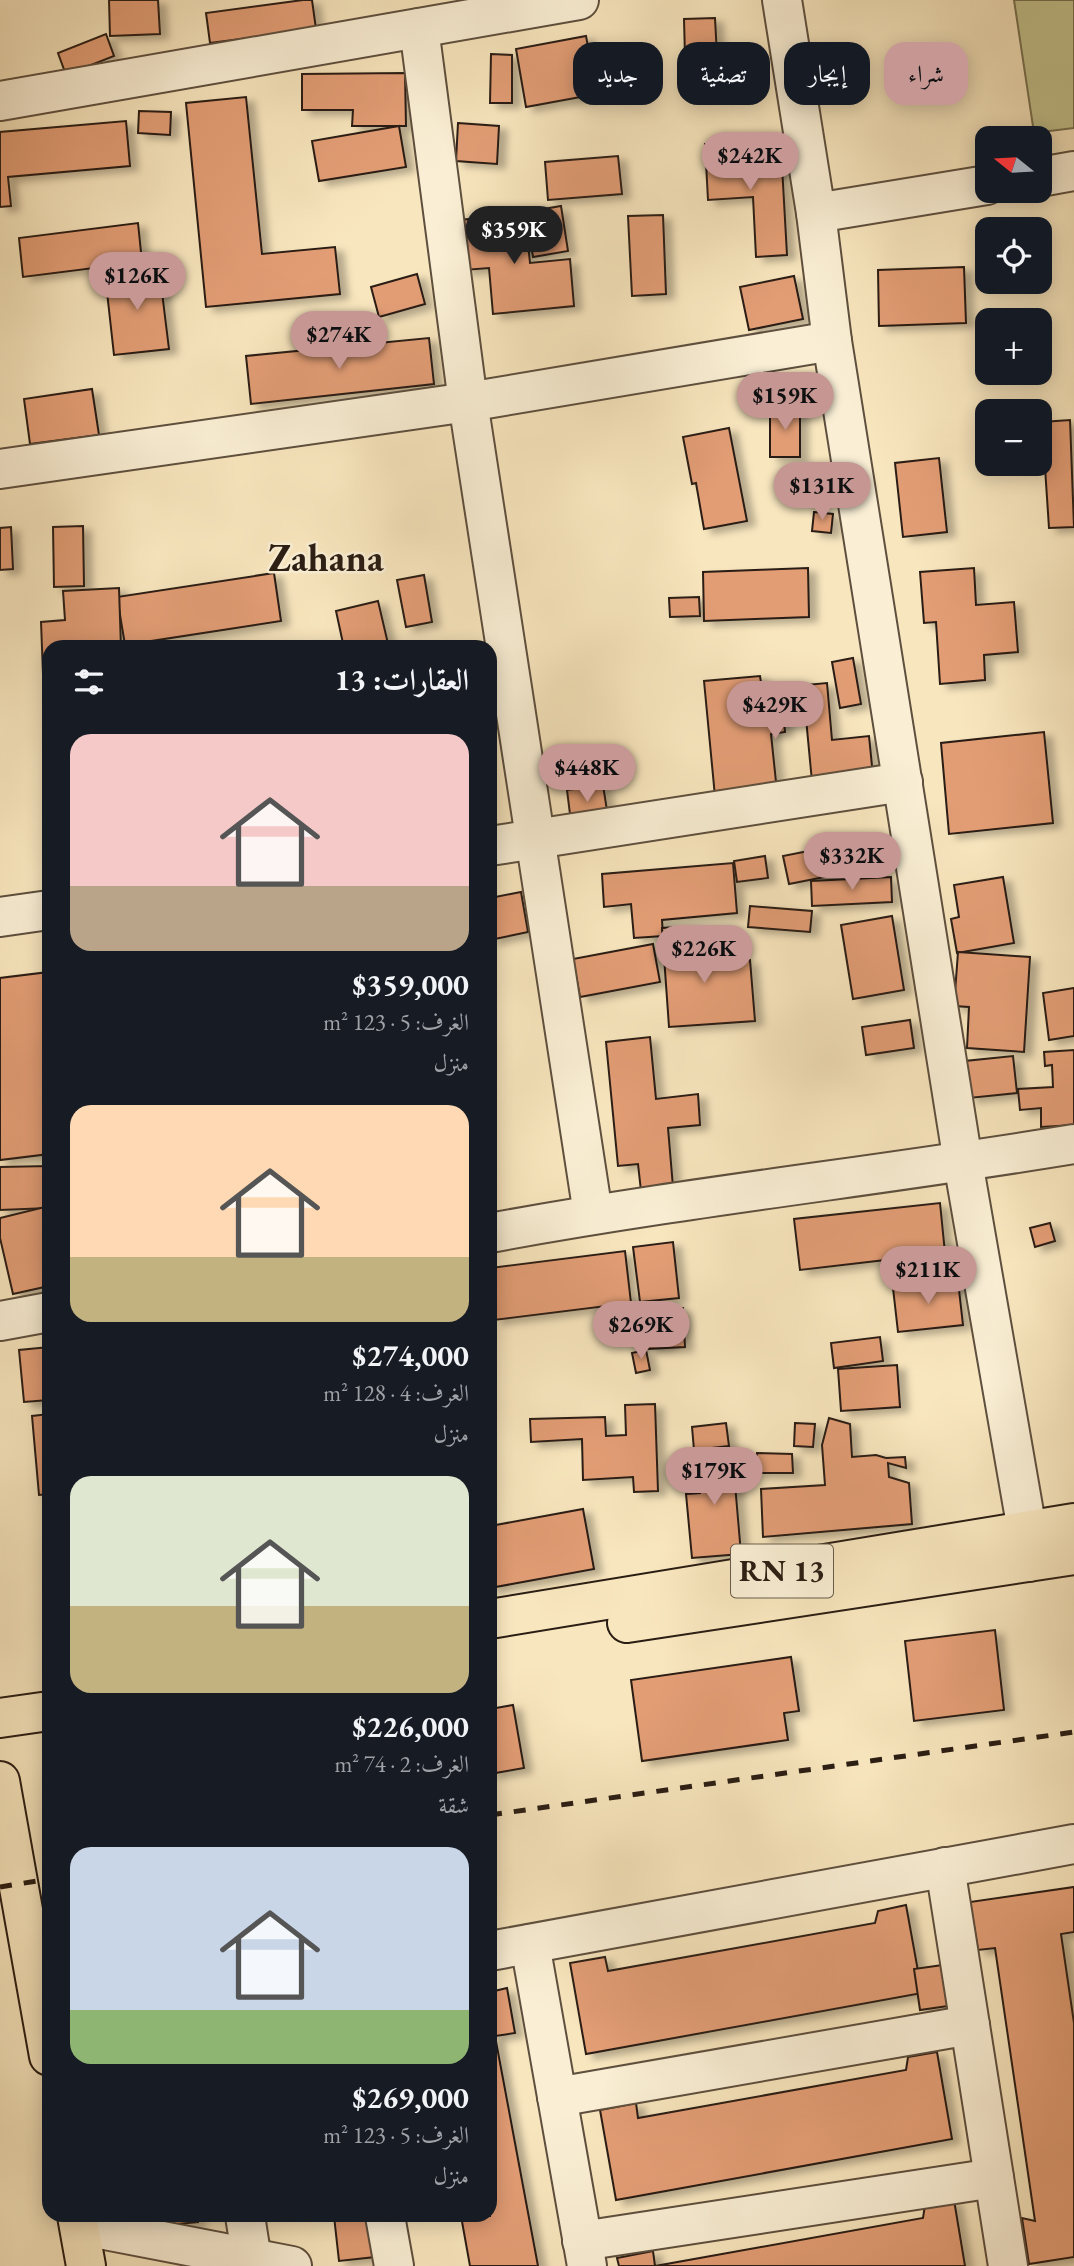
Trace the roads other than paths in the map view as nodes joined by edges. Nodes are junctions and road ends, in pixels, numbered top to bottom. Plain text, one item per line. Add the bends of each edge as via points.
1 (579, 0) edge
2 (782, 0) edge
3 (419, 28) junction
4 (0, 101) edge
5 (1074, 171) edge
6 (1052, 175) edge
7 (975, 187) edge
8 (816, 213) junction
9 (832, 341) junction
10 (468, 402) junction
11 (0, 470) edge
12 (903, 782) junction
13 (535, 839) junction
14 (497, 845) edge
15 (42, 911) edge
16 (0, 917) edge
17 (1074, 1144) edge
18 (963, 1162) junction
19 (593, 1214) junction
20 (497, 1232) edge
21 (42, 1313) edge
22 (0, 1321) edge
23 (1074, 1523) edge
24 (1028, 1546) junction
25 (1074, 1555) edge
26 (497, 1618) edge
27 (497, 1643) edge
28 (42, 1689) edge
29 (0, 1695) edge
30 (42, 1712) edge
31 (0, 1718) edge
32 (0, 1781) edge
33 (1074, 1844) edge
34 (945, 1867) junction
35 (530, 1944) junction
36 (497, 1950) edge
37 (42, 2008) edge
38 (970, 2025) junction
39 (556, 2097) junction
40 (994, 2178) junction
41 (78, 2222) edge
42 (86, 2222) edge
43 (246, 2222) edge
44 (386, 2222) edge
45 (585, 2254) edge
46 (253, 2262) edge
47 (86, 2266) edge
48 (292, 2266) edge
49 (394, 2266) edge
50 (1008, 2266) edge

1 - 3 street
2 - 8 street
3 - 4 street
3 - 10 street
5 - 6 street
7 - 8 street
8 - 9 street
9 - 10 street
9 - 12 street
10 - 11 street
10 - 13 street
12 - 13 street
12 - 18 street
13 - 14 street
13 - 19 street
15 - 16 street
17 - 18 street
18 - 19 street
18 - 24 street
19 - 20 street
21 - 22 street
23 - 24 main road, RN 13
24 - 25 main road, RN 13
24 - 26 main road, RN 13
24 - 27 main road, RN 13
28 - 29 main road
30 - 31 main road
32 - 37 main road
33 - 34 street
34 - 35 street
34 - 38 street
35 - 36 street
35 - 39 street
38 - 39 street
38 - 40 street
39 - 45 street
40 - 45 street
40 - 50 street
41 - 47 main road
42 - 46 street
43 - 46 street
44 - 49 street
46 - 48 street

